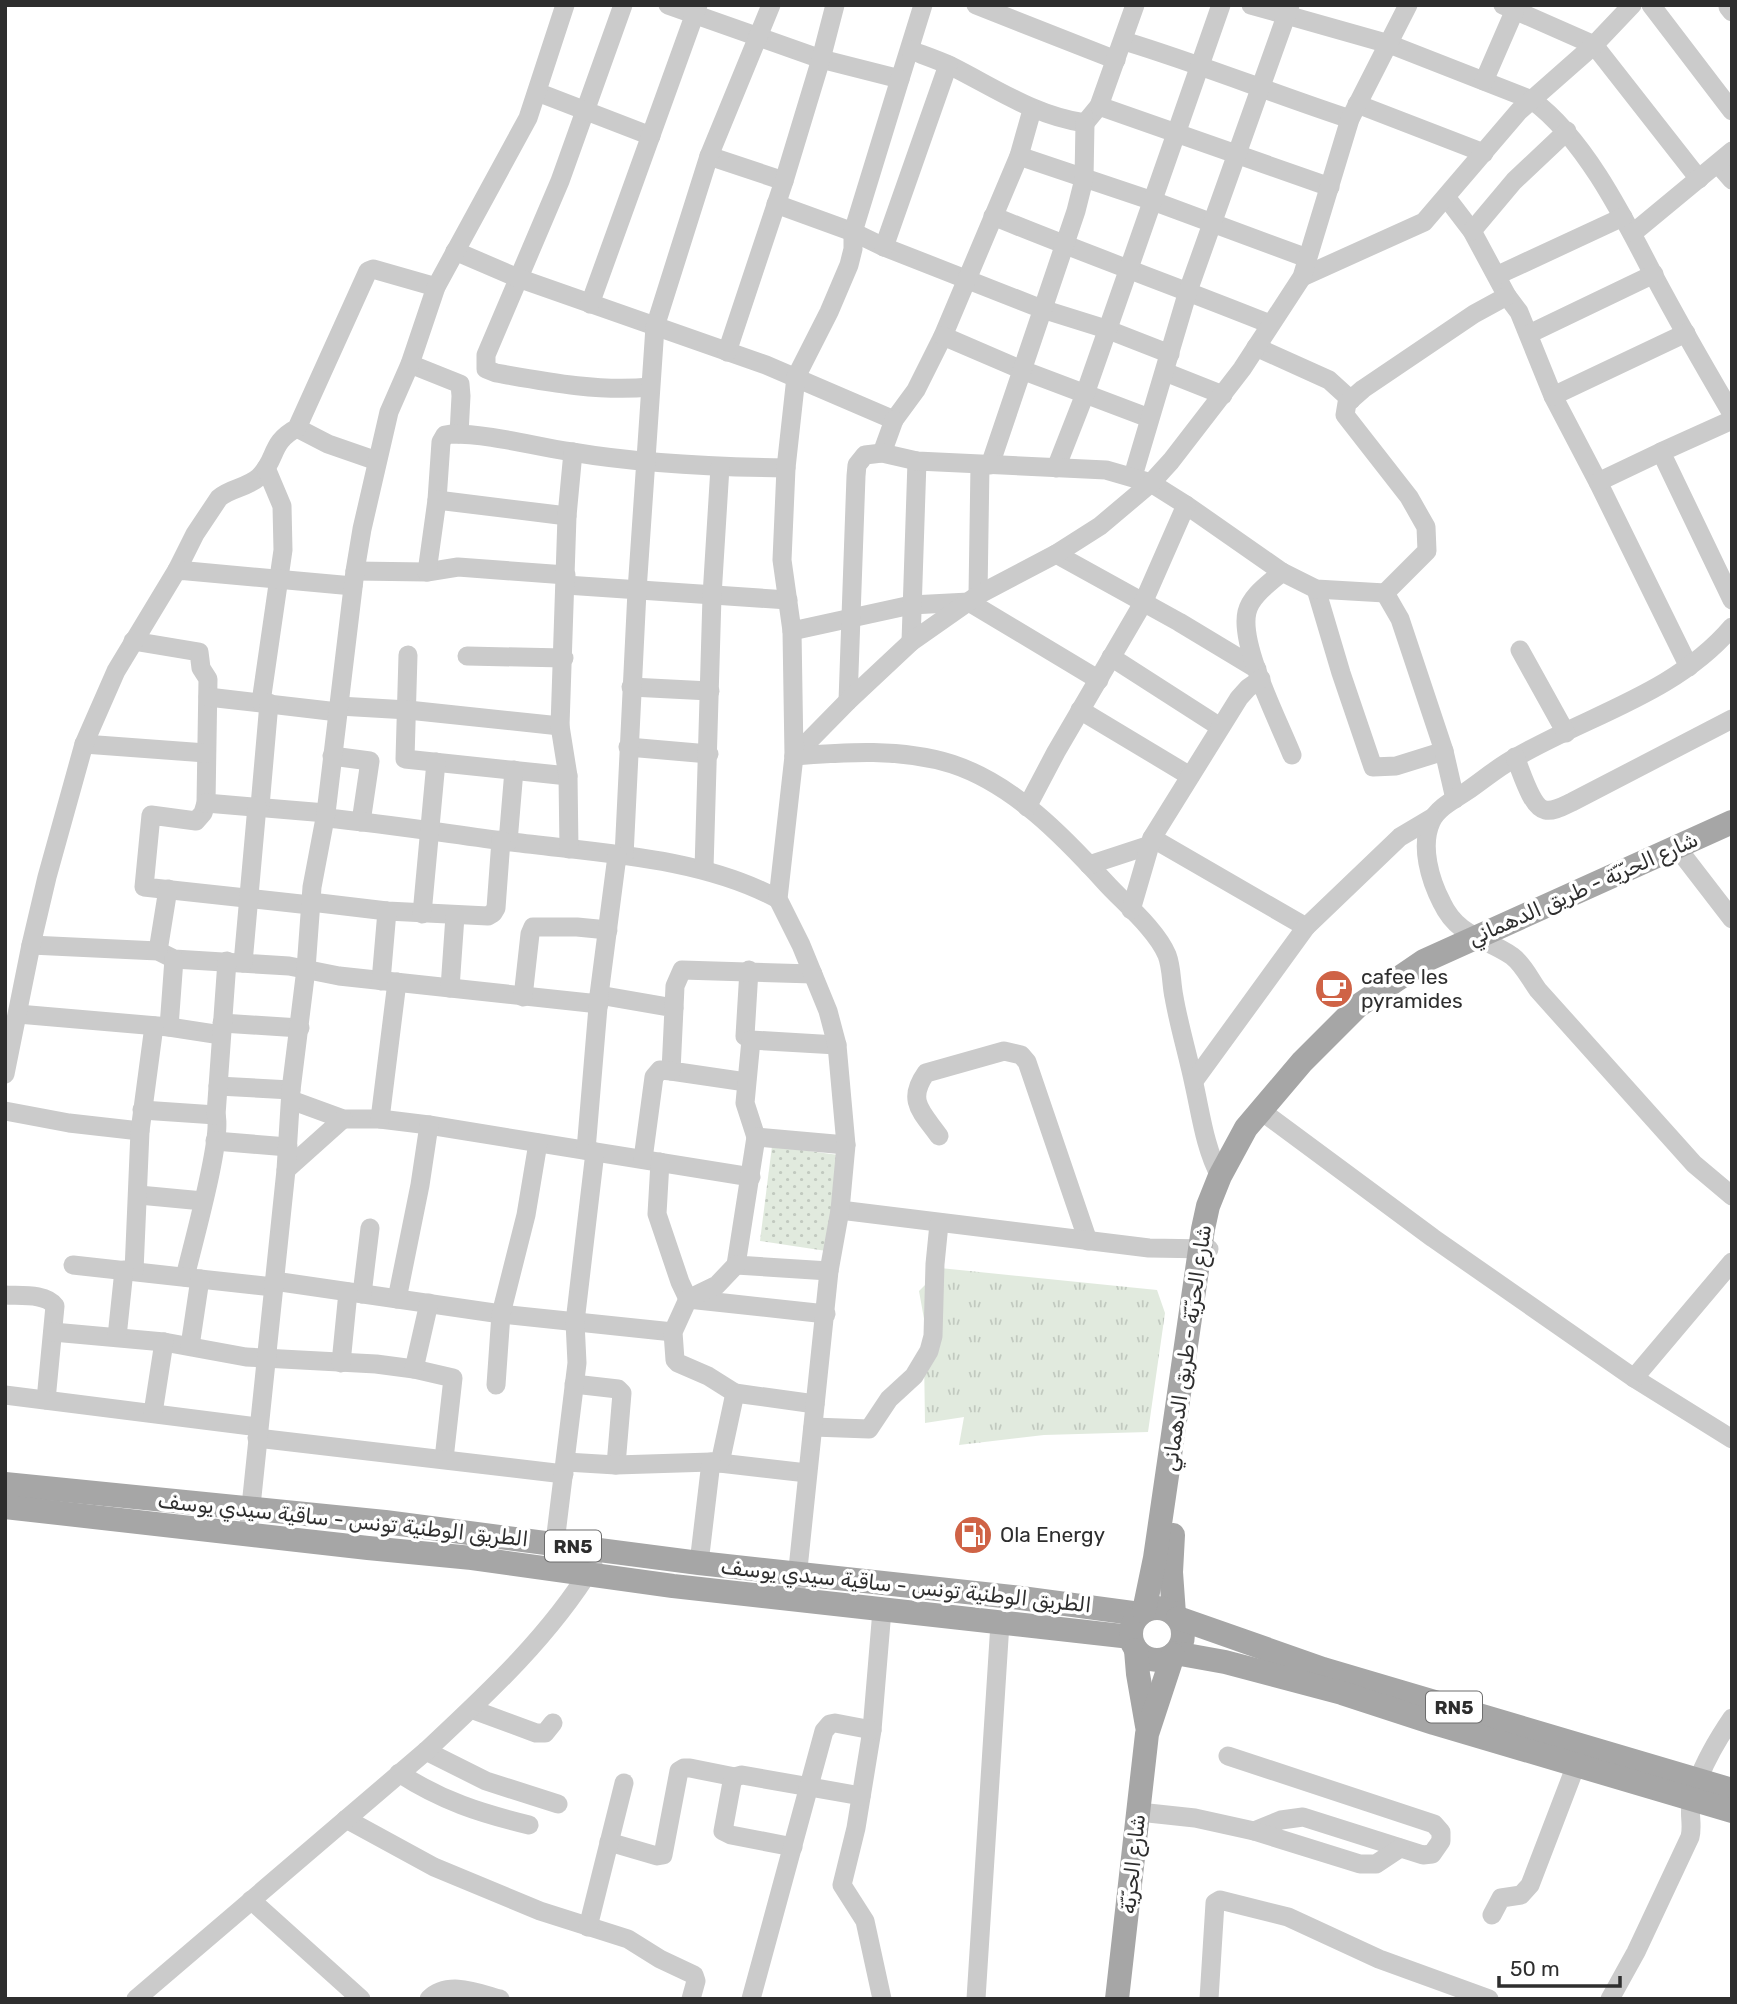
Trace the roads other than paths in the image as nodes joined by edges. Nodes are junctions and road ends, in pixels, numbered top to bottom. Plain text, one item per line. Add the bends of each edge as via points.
1 (565, 5) edge
2 (623, 5) edge
3 (668, 5) edge
4 (771, 5) edge
5 (835, 5) edge
6 (923, 5) edge
7 (976, 5) edge
8 (1135, 5) edge
9 (1221, 5) edge
10 (1251, 5) edge
11 (1408, 5) edge
12 (1632, 5) edge
13 (1651, 5) edge
14 (1512, 7) edge
15 (696, 10) edge
16 (1288, 10) edge
17 (760, 36) junction
18 (1124, 41) junction
19 (1390, 44) junction
20 (1594, 45) junction
21 (910, 50) junction
22 (821, 59) junction
23 (1116, 60) junction
24 (1199, 64) junction
25 (948, 65) junction
26 (900, 79) junction
27 (1484, 80) junction
28 (1261, 89) junction
29 (537, 92) junction
30 (1532, 100) junction
31 (1099, 106) junction
32 (585, 110) junction
33 (1032, 110) junction
34 (1353, 111) junction
35 (1732, 111) edge
36 (1085, 123) junction
37 (1567, 131) junction
38 (1176, 133) junction
39 (651, 136) junction
40 (1484, 153) junction
41 (1235, 155) junction
42 (709, 156) junction
43 (1019, 156) junction
44 (1725, 157) edge
45 (1084, 179) junction
46 (1699, 179) junction
47 (1732, 180) edge
48 (784, 181) junction
49 (1330, 187) junction
50 (1446, 197) junction
51 (1153, 201) junction
52 (776, 204) junction
53 (993, 216) junction
54 (1214, 223) junction
55 (1628, 225) junction
56 (1472, 231) junction
57 (853, 232) junction
58 (1063, 245) junction
59 (884, 247) junction
60 (455, 251) junction
61 (1307, 258) junction
62 (1129, 269) junction
63 (1654, 274) junction
64 (1498, 275) junction
65 (1302, 277) junction
66 (517, 278) junction
67 (968, 279) junction
68 (436, 287) junction
69 (1188, 291) junction
70 (1507, 296) junction
71 (590, 304) junction
72 (1042, 309) junction
73 (1270, 324) junction
74 (655, 327) junction
75 (1106, 329) junction
76 (1686, 333) junction
77 (1529, 334) junction
78 (943, 336) junction
79 (1256, 347) junction
80 (727, 352) junction
81 (1168, 363) junction
82 (410, 364) junction
83 (1022, 370) junction
84 (796, 377) junction
85 (650, 387) junction
86 (1085, 394) junction
87 (1223, 395) junction
88 (1553, 396) junction
89 (1351, 400) junction
90 (1732, 414) edge
91 (1149, 418) junction
92 (894, 420) junction
93 (1732, 420) edge
94 (297, 428) junction
95 (459, 434) junction
96 (573, 452) junction
97 (1661, 452) junction
98 (882, 453) junction
99 (646, 460) junction
100 (377, 461) junction
101 (917, 461) junction
102 (985, 465) junction
103 (720, 467) junction
104 (266, 468) junction
105 (786, 468) junction
106 (1056, 468) junction
107 (1142, 480) junction
108 (1598, 482) junction
109 (437, 500) junction
110 (1186, 505) junction
111 (567, 516) junction
112 (1056, 554) junction
113 (177, 570) junction
114 (427, 572) junction
115 (1282, 572) junction
116 (277, 578) junction
117 (354, 579) junction
118 (566, 580) junction
119 (1316, 589) junction
120 (637, 591) junction
121 (1385, 593) junction
122 (712, 596) junction
123 (974, 598) junction
124 (788, 600) junction
125 (1732, 600) edge
126 (1143, 603) junction
127 (911, 605) junction
128 (852, 619) junction
129 (792, 631) junction
130 (1729, 637) edge
131 (133, 641) junction
132 (911, 642) junction
133 (1520, 650) dead end
134 (408, 655) dead end
135 (467, 656) dead end
136 (1111, 657) junction
137 (564, 658) junction
138 (1689, 667) junction
139 (1259, 674) junction
140 (1098, 680) junction
141 (631, 687) junction
142 (710, 691) junction
143 (208, 696) junction
144 (848, 701) junction
145 (265, 702) junction
146 (338, 709) junction
147 (408, 710) junction
148 (1080, 710) junction
149 (1732, 719) edge
150 (560, 726) junction
151 (1220, 727) junction
152 (1566, 733) junction
153 (84, 744) junction
154 (628, 747) junction
155 (1444, 751) junction
156 (206, 753) junction
157 (709, 754) junction
158 (1292, 755) dead end
159 (332, 756) junction
160 (794, 756) junction
161 (1515, 757) junction
162 (436, 762) junction
163 (514, 770) junction
164 (568, 776) junction
165 (1190, 776) junction
166 (1455, 799) junction
167 (206, 803) junction
168 (259, 806) junction
169 (1027, 807) junction
170 (326, 816) junction
171 (1432, 818) junction
172 (361, 822) junction
173 (1732, 822) edge
174 (428, 831) junction
175 (1732, 836) edge
176 (504, 841) junction
177 (1151, 842) junction
178 (569, 849) junction
179 (620, 856) junction
180 (1685, 858) junction
181 (1089, 865) junction
182 (704, 869) junction
183 (168, 889) junction
184 (250, 898) junction
185 (778, 899) junction
186 (310, 903) junction
187 (1131, 910) junction
188 (387, 911) junction
189 (422, 914) junction
190 (455, 916) junction
191 (1732, 919) edge
192 (1306, 927) junction
193 (608, 930) junction
194 (1482, 941) junction
195 (30, 944) junction
196 (166, 955) junction
197 (235, 962) junction
198 (306, 969) junction
199 (749, 970) junction
200 (813, 974) junction
201 (389, 981) junction
202 (450, 988) junction
203 (523, 997) junction
204 (599, 1000) junction
205 (674, 1008) junction
206 (18, 1014) junction
207 (162, 1026) junction
208 (300, 1028) junction
209 (222, 1029) junction
210 (751, 1040) junction
211 (837, 1045) junction
212 (671, 1071) junction
213 (5, 1074) edge
214 (1194, 1081) junction
215 (746, 1082) junction
216 (218, 1086) junction
217 (291, 1095) junction
218 (142, 1110) junction
219 (5, 1111) edge
220 (1264, 1112) junction
221 (215, 1115) junction
222 (343, 1119) junction
223 (380, 1119) junction
224 (429, 1125) junction
225 (141, 1131) junction
226 (939, 1136) dead end
227 (756, 1137) junction
228 (215, 1141) junction
229 (538, 1143) junction
230 (846, 1146) junction
231 (288, 1147) junction
232 (591, 1151) junction
233 (652, 1161) junction
234 (286, 1170) junction
235 (1220, 1176) junction
236 (751, 1177) junction
237 (139, 1195) junction
238 (1732, 1196) edge
239 (203, 1201) junction
240 (840, 1210) junction
241 (939, 1224) junction
242 (370, 1228) dead end
243 (1088, 1241) junction
244 (1204, 1249) junction
245 (1732, 1262) edge
246 (73, 1265) dead end
247 (736, 1265) junction
248 (129, 1270) junction
249 (830, 1271) junction
250 (192, 1278) junction
251 (273, 1284) junction
252 (355, 1293) junction
253 (5, 1295) edge
254 (397, 1299) junction
255 (688, 1299) junction
256 (429, 1303) junction
257 (501, 1314) junction
258 (826, 1314) junction
259 (575, 1322) junction
260 (53, 1332) junction
261 (673, 1332) junction
262 (117, 1337) junction
263 (164, 1342) junction
264 (190, 1346) junction
265 (266, 1358) junction
266 (341, 1363) junction
267 (414, 1369) junction
268 (1634, 1378) junction
269 (574, 1384) junction
270 (495, 1385) dead end
271 (736, 1393) junction
272 (5, 1395) edge
273 (46, 1400) junction
274 (815, 1404) junction
275 (153, 1413) junction
276 (813, 1427) junction
277 (258, 1432) junction
278 (1732, 1439) edge
279 (444, 1459) junction
280 (715, 1462) junction
281 (616, 1465) junction
282 (565, 1468) junction
283 (807, 1473) junction
284 (5, 1484) edge
285 (5, 1507) edge
286 (251, 1508) junction
287 (248, 1535) junction
288 (603, 1550) junction
289 (554, 1555) junction
290 (699, 1563) junction
291 (588, 1574) junction
292 (797, 1574) junction
293 (795, 1600) junction
294 (882, 1610) junction
295 (1176, 1616) junction
296 (1000, 1623) junction
297 (1138, 1628) junction
298 (1174, 1654) junction
299 (471, 1709) junction
300 (1732, 1718) edge
301 (553, 1723) dead end
302 (872, 1730) junction
303 (1148, 1730) junction
304 (1724, 1743) edge
305 (426, 1751) junction
306 (1228, 1756) dead end
307 (1576, 1765) junction
308 (399, 1773) junction
309 (735, 1777) junction
310 (624, 1783) dead end
311 (808, 1788) junction
312 (1696, 1790) junction
313 (1732, 1790) edge
314 (861, 1796) junction
315 (558, 1804) dead end
316 (1732, 1811) edge
317 (1139, 1812) junction
318 (346, 1819) junction
319 (529, 1825) dead end
320 (1254, 1830) junction
321 (610, 1842) junction
322 (793, 1847) junction
323 (1400, 1848) junction
324 (251, 1900) junction
325 (1492, 1915) dead end
326 (588, 1927) junction
327 (136, 1999) edge
328 (360, 1999) edge
329 (429, 1999) edge
330 (500, 1999) edge
331 (691, 1999) edge
332 (751, 1999) edge
333 (882, 1999) edge
334 (976, 1999) edge
335 (1117, 1999) edge
336 (1209, 1999) edge
337 (1489, 1999) edge
338 (1610, 1999) edge

1 - 29 street
2 - 32 street
3 - 15 street
4 - 17 street
5 - 22 street
6 - 21 street
7 - 23 street
8 - 18 street
9 - 24 street
10 - 16 street
11 - 19 street
12 - 20 street
13 - 35 street
14 - 20 street
14 - 27 street
15 - 17 street
15 - 39 street
16 - 19 street
16 - 28 street
17 - 22 street
17 - 42 street
18 - 23 street
18 - 24 street
19 - 27 street
19 - 34 street
20 - 30 street
20 - 46 street
21 - 25 street
21 - 26 street
22 - 26 street
22 - 48 street
23 - 31 street
24 - 28 street
24 - 38 street
25 - 33 street
25 - 59 street
26 - 57 street
27 - 30 street
28 - 34 street
28 - 41 street
29 - 32 street
29 - 60 street via 516,142
30 - 37 street
30 - 40 street
31 - 36 street
31 - 38 street
32 - 39 street
32 - 66 street
33 - 36 street
33 - 43 street
34 - 40 street
34 - 49 street
36 - 45 street
37 - 55 street
37 - 56 street via 1514,181
38 - 41 street
38 - 51 street
39 - 71 street
40 - 50 street
41 - 49 street
41 - 54 street
42 - 48 street
42 - 74 street
43 - 45 street
43 - 53 street
44 - 46 street
44 - 47 street
45 - 51 street
45 - 58 street
46 - 55 street
48 - 52 street
49 - 61 street
50 - 56 street
50 - 65 street via 1424,222
51 - 54 street
51 - 62 street
52 - 57 street
52 - 80 street
53 - 58 street
53 - 67 street
54 - 61 street
54 - 69 street
55 - 63 street
55 - 64 street
56 - 64 street
57 - 59 street
57 - 84 street via 849,264
58 - 62 street
58 - 72 street
59 - 67 street
60 - 66 street
60 - 68 street
61 - 65 street
62 - 69 street
62 - 75 street
63 - 76 street
63 - 77 street
64 - 70 street
65 - 73 street
66 - 71 street
66 - 85 street via 486,355 486,369 580,386
67 - 72 street
67 - 78 street
68 - 82 street
68 - 94 street via 368,271
69 - 73 street
69 - 81 street
70 - 77 street
70 - 89 street
71 - 74 street
72 - 75 street
72 - 83 street
73 - 79 street
74 - 80 street
74 - 85 street
75 - 81 street
75 - 86 street
76 - 88 street
76 - 90 street
77 - 88 street
78 - 83 street
78 - 92 street via 916,390
79 - 87 street
79 - 89 street via 1329,380
80 - 84 street
81 - 87 street
81 - 91 street
82 - 95 street via 460,384
82 - 100 street via 389,412
83 - 86 street
83 - 102 street
84 - 92 street
84 - 105 street
85 - 99 street
86 - 91 street
86 - 106 street
87 - 107 street
88 - 108 street
89 - 121 street via 1345,415 1409,497 1426,527 1427,551
91 - 107 street
92 - 98 street
93 - 97 street
94 - 100 street
94 - 104 street via 282,437
95 - 96 street
95 - 109 street via 445,435 441,442
96 - 99 street
96 - 111 street
97 - 108 street
97 - 125 street
98 - 101 street
98 - 128 street via 865,455 857,465
99 - 103 street
99 - 120 street
100 - 117 street
101 - 102 street
101 - 127 street
102 - 106 street
102 - 123 street
103 - 105 street
103 - 122 street
104 - 113 street via 248,485 219,498
104 - 116 street via 282,506 283,550
105 - 124 street via 782,560
106 - 107 street via 1106,470
107 - 110 street
107 - 112 street via 1100,526
108 - 138 street
109 - 111 street
109 - 114 street
110 - 115 street
110 - 126 street
111 - 118 street
112 - 123 street
112 - 126 street
113 - 116 street
113 - 131 street
114 - 117 street
114 - 118 street via 458,567
115 - 119 street
115 - 139 street via 1247,611 1245,630
116 - 117 street
116 - 145 street
117 - 146 street
118 - 120 street
118 - 137 street
119 - 121 street
119 - 155 street via 1373,767 1388,768
120 - 122 street
120 - 141 street
121 - 155 street via 1400,620
122 - 124 street
122 - 142 street
123 - 127 street
123 - 132 street
123 - 140 street
124 - 129 street
126 - 136 street
126 - 139 street
127 - 128 street
127 - 132 street
128 - 129 street
128 - 144 street
129 - 160 street
130 - 138 street
131 - 143 street via 199,652 201,668 208,676
131 - 153 street
132 - 144 street
133 - 152 street
134 - 147 street
135 - 137 street
136 - 140 street
136 - 151 street
137 - 150 street
138 - 152 street via 1658,688
139 - 151 street
139 - 158 street
140 - 148 street
141 - 142 street
141 - 154 street
142 - 157 street
143 - 145 street
143 - 156 street
144 - 160 street
145 - 146 street
145 - 168 street
146 - 147 street
146 - 159 street
147 - 150 street
147 - 162 street via 405,759
148 - 165 street
148 - 169 street
149 - 161 street via 1549,810 1533,799
150 - 164 street
151 - 165 street
152 - 161 street
153 - 156 street
153 - 195 street
154 - 157 street
154 - 179 street
155 - 166 street
156 - 167 street
157 - 182 street
159 - 170 street
159 - 172 street via 370,761
160 - 169 street via 878,752 951,764 989,781
160 - 185 street
161 - 166 street
162 - 163 street
162 - 174 street
163 - 164 street
163 - 176 street
164 - 178 street
165 - 177 street
166 - 171 street
167 - 168 street
167 - 183 street via 196,821 150,815 144,887
168 - 170 street
168 - 184 street
169 - 181 street
170 - 172 street
170 - 186 street
171 - 192 street via 1400,838
171 - 194 street via 1427,860 1437,890 1448,914
172 - 174 street
173 - 194 main road, شارع الحرّيّة - طريق الدهماني
174 - 176 street
174 - 189 street
175 - 180 main road, شارع الحرّيّة - طريق الدهماني
176 - 178 street
176 - 190 street via 495,911 488,916
177 - 181 street
177 - 187 street
177 - 192 street
178 - 179 street
179 - 182 street
179 - 193 street
180 - 191 street
180 - 194 main road, شارع الحرّيّة - طريق الدهماني
181 - 187 street
182 - 185 street
183 - 184 street
183 - 196 street
184 - 186 street
184 - 197 street
185 - 200 street
186 - 188 street
186 - 198 street
187 - 214 street via 1166,954
188 - 189 street
188 - 201 street
189 - 190 street
190 - 202 street
192 - 214 street
193 - 203 street via 533,927
193 - 204 street
194 - 220 main road, شارع الحرّيّة - طريق الدهماني via 1381,1002
194 - 238 street via 1516,958 1538,990 1695,1164
195 - 196 street
195 - 206 street
196 - 197 street
196 - 207 street
197 - 198 street
197 - 209 street
198 - 201 street
198 - 208 street
199 - 200 street
199 - 205 street via 682,970 675,986
199 - 210 street via 743,1034
200 - 211 street
201 - 202 street
201 - 223 street
202 - 203 street
203 - 204 street
204 - 205 street
204 - 232 street
205 - 212 street
206 - 207 street
206 - 213 street
207 - 209 street
207 - 218 street
208 - 209 street
208 - 217 street
209 - 216 street
210 - 211 street
210 - 215 street
211 - 230 street
212 - 215 street
212 - 233 street via 660,1070 654,1077
214 - 235 street
215 - 227 street via 746,1111
216 - 217 street
216 - 221 street
217 - 222 street
217 - 231 street
218 - 221 street
218 - 225 street
219 - 225 street
220 - 235 main road, شارع الحرّيّة - طريق الدهماني via 1238,1140
220 - 244 main road, شارع الحرّيّة - طريق الدهماني via 1238,1161
220 - 268 street via 1433,1238
221 - 228 street
222 - 223 street
222 - 234 street
223 - 224 street
224 - 229 street
224 - 254 street
225 - 237 street
226 - 243 street via 915,1095 926,1073 1004,1051 1021,1055
227 - 230 street
227 - 236 street
228 - 231 street
228 - 239 street
229 - 232 street
229 - 257 street
230 - 240 street
231 - 234 street
232 - 233 street
232 - 259 street
233 - 236 street
233 - 255 street via 657,1214
234 - 251 street
235 - 244 main road, شارع الحرّيّة - طريق الدهماني via 1208,1206
236 - 247 street
237 - 239 street
237 - 248 street
239 - 250 street
240 - 241 street
240 - 249 street
241 - 243 street
241 - 276 street via 933,1336 921,1365 869,1429
242 - 252 street
243 - 244 street
244 - 295 main road, شارع الحرّيّة - طريق الدهماني via 1172,1546
244 - 297 main road, شارع الحرّيّة - طريق الدهماني via 1155,1558
245 - 268 street
246 - 248 street
247 - 249 street
247 - 255 street via 717,1286
248 - 250 street
248 - 262 street
249 - 258 street
250 - 251 street
250 - 264 street
251 - 252 street
251 - 265 street
252 - 254 street
252 - 266 street
253 - 260 street via 53,1302
254 - 256 street
255 - 258 street
255 - 261 street
256 - 257 street
256 - 267 street
257 - 259 street
257 - 270 street
258 - 274 street
259 - 261 street
259 - 269 street
260 - 262 street
260 - 273 street
261 - 271 street via 678,1363
262 - 263 street
263 - 264 street
263 - 275 street
264 - 265 street
265 - 266 street
265 - 277 street
266 - 267 street
267 - 279 street via 453,1378
268 - 278 street
269 - 281 street via 622,1393
269 - 282 street
271 - 274 street
271 - 280 street
272 - 273 street
273 - 275 street
274 - 276 street
275 - 277 street
276 - 283 street
277 - 279 street
277 - 286 street
279 - 282 street
280 - 281 street
280 - 283 street
280 - 290 street
281 - 282 street
282 - 289 street
283 - 292 street
284 - 286 main road, الطريق الوطنية تونس - ساقية سيدي يوسف / RN5
285 - 287 main road, الطريق الوطنية تونس - ساقية سيدي يوسف / RN5
286 - 287 street
286 - 289 main road, الطريق الوطنية تونس - ساقية سيدي يوسف / RN5 via 385,1522
287 - 289 main road, الطريق الوطنية تونس - ساقية سيدي يوسف / RN5
288 - 289 main road, الطريق الوطنية تونس - ساقية سيدي يوسف / RN5
288 - 290 main road, الطريق الوطنية تونس - ساقية سيدي يوسف / RN5
288 - 291 street
289 - 291 main road, الطريق الوطنية تونس - ساقية سيدي يوسف / RN5
290 - 292 main road, الطريق الوطنية تونس - ساقية سيدي يوسف / RN5
291 - 293 main road, الطريق الوطنية تونس - ساقية سيدي يوسف / RN5
291 - 299 street via 538,1640
292 - 293 street
292 - 297 main road, الطريق الوطنية تونس - ساقية سيدي يوسف / RN5 via 1021,1598
293 - 294 main road, الطريق الوطنية تونس - ساقية سيدي يوسف / RN5
294 - 296 main road, الطريق الوطنية تونس - ساقية سيدي يوسف / RN5
294 - 302 street
295 - 297 main road via 1159,1608
295 - 298 main road via 1183,1633
295 - 312 main road, RN5 via 1323,1669
296 - 297 main road, الطريق الوطنية تونس - ساقية سيدي يوسف / RN5
296 - 334 street
297 - 298 main road via 1150,1659
297 - 303 main road, شارع الحرّيّة via 1138,1674
298 - 303 main road, شارع الحرّيّة
298 - 307 main road, RN5 via 1226,1662 1342,1693
299 - 301 street via 536,1733 545,1732
299 - 305 street
300 - 304 street
302 - 311 street via 835,1723 826,1727
302 - 314 street
303 - 317 main road, شارع الحرّيّة
304 - 312 street
305 - 308 street
305 - 315 street via 486,1781
306 - 323 street via 1434,1824 1441,1832 1439,1846 1429,1855
307 - 312 main road, RN5
307 - 325 street via 1530,1885 1521,1895 1502,1898
308 - 318 street
308 - 319 street via 457,1805
309 - 311 street
309 - 321 street via 684,1768 679,1771 665,1852 660,1857
309 - 322 street via 723,1831
310 - 321 street
311 - 314 street
311 - 322 street
312 - 313 main road, RN5
312 - 316 main road, RN5
312 - 338 street via 1689,1817 1690,1837
314 - 333 street via 842,1885 865,1921
317 - 320 street
317 - 335 main road, شارع الحرّيّة
318 - 324 street
318 - 326 street via 434,1867
320 - 323 street via 1281,1819 1303,1817
320 - 323 street via 1360,1864 1376,1864
321 - 326 street
322 - 332 street
324 - 327 street
324 - 328 street
326 - 331 street via 628,1939 694,1975
329 - 330 street via 437,1992 454,1989
336 - 337 street via 1215,1903 1220,1900 1288,1917 1379,1959

